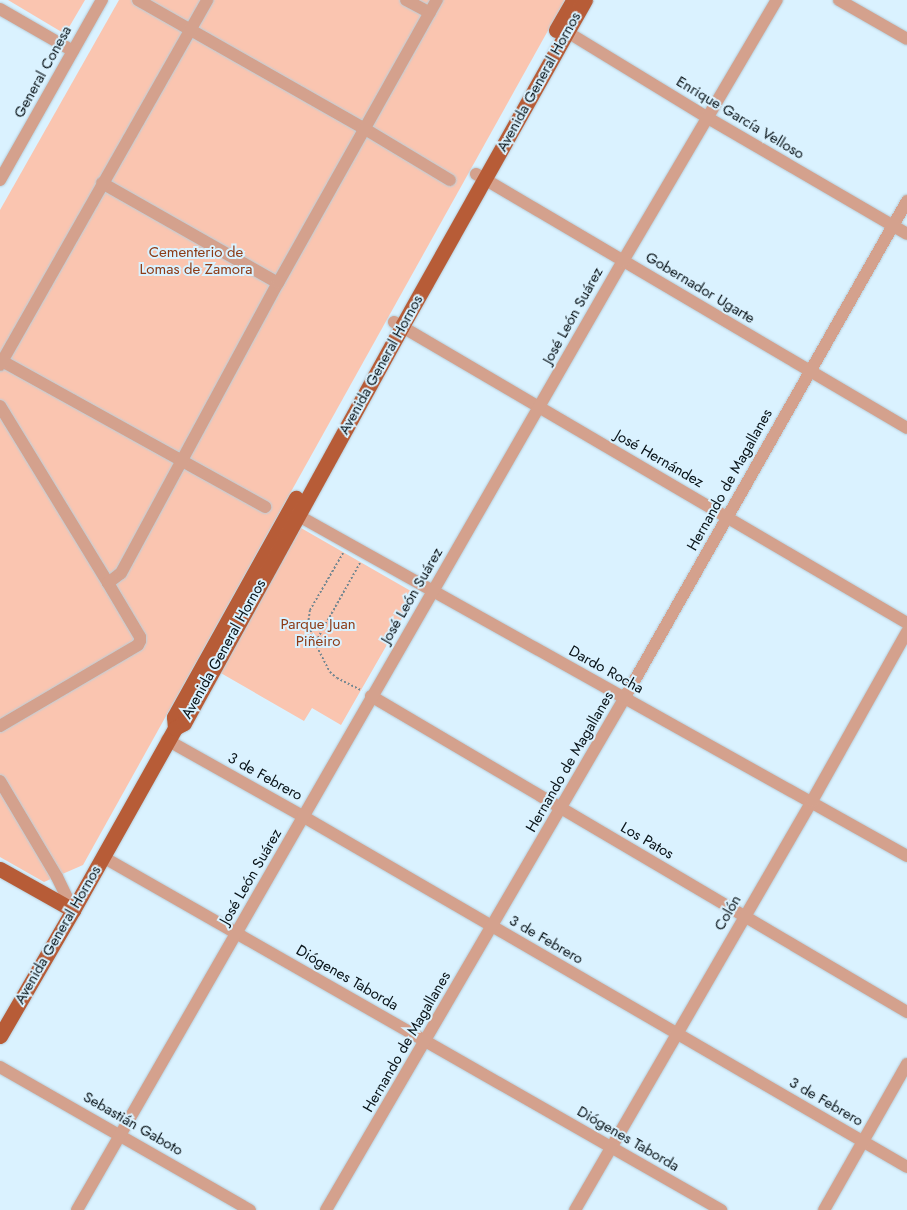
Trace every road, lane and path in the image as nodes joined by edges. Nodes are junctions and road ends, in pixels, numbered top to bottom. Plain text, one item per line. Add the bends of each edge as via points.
1 (102, 0) edge
2 (138, 0) edge
3 (207, 0) edge
4 (406, 0) edge
5 (437, 0) edge
6 (573, 0) edge
7 (585, 0) edge
8 (777, 0) edge
9 (839, 0) edge
10 (0, 9) edge
11 (430, 13) junction
12 (563, 30) junction
13 (190, 31) junction
14 (907, 39) edge
15 (73, 51) junction
16 (708, 118) junction
17 (365, 129) junction
18 (480, 177) junction
19 (0, 180) edge
20 (450, 180) dead end
21 (102, 183) junction
22 (907, 201) edge
23 (893, 226) junction
24 (907, 234) edge
25 (623, 261) junction
26 (278, 283) junction
27 (398, 324) junction
28 (1, 363) edge
29 (808, 372) junction
30 (0, 406) edge
31 (540, 407) junction
32 (907, 428) edge
33 (180, 461) junction
34 (265, 507) dead end
35 (294, 513) junction
36 (728, 518) junction
37 (349, 543) junction
38 (366, 553) junction
39 (108, 583) junction
40 (434, 591) junction
41 (907, 623) edge
42 (907, 632) edge
43 (315, 643) junction
44 (372, 696) junction
45 (624, 699) junction
46 (0, 726) edge
47 (171, 734) junction
48 (0, 781) edge
49 (812, 801) junction
50 (560, 809) junction
51 (304, 817) junction
52 (907, 856) edge
53 (103, 857) junction
54 (0, 869) edge
55 (73, 910) junction
56 (745, 916) junction
57 (493, 927) junction
58 (237, 932) junction
59 (907, 1012) edge
60 (677, 1035) junction
61 (0, 1036) edge
62 (425, 1042) junction
63 (907, 1064) edge
64 (0, 1067) edge
65 (121, 1135) junction
66 (863, 1142) junction
67 (611, 1148) junction
68 (907, 1167) edge
69 (77, 1210) edge
70 (250, 1210) edge
71 (326, 1210) edge
72 (575, 1210) edge
73 (721, 1210) edge
74 (824, 1210) edge

1 - 15 street, General Conesa
2 - 13 street
3 - 13 street
4 - 11 street
5 - 11 street
6 - 12 main road, Avenida General Hornos
7 - 12 main road, Avenida General Hornos
8 - 16 street, José León Suárez
9 - 14 street
10 - 15 street
11 - 17 street
12 - 16 street, Enrique García Velloso
12 - 18 main road, Avenida General Hornos
13 - 17 street
13 - 21 street
15 - 19 street, General Conesa
16 - 23 street, Enrique García Velloso
16 - 25 street, José León Suárez
17 - 20 street
17 - 26 street
18 - 25 street, Gobernador Ugarte
18 - 27 main road, Avenida General Hornos
21 - 26 street
21 - 28 street
22 - 23 street, Hernando de Magallanes
23 - 24 street, Enrique García Velloso
23 - 29 street, Hernando de Magallanes
25 - 29 street, Gobernador Ugarte
25 - 31 street, José León Suárez
26 - 33 street
27 - 31 street, José Hernández
27 - 35 main road, Avenida General Hornos
28 - 33 street
29 - 32 street, Gobernador Ugarte
29 - 36 street, Hernando de Magallanes
30 - 39 street
31 - 36 street, José Hernández
31 - 40 street, José León Suárez
33 - 34 street
33 - 39 street via 121,572
35 - 37 street, Dardo Rocha
35 - 47 main road, Avenida General Hornos via 184,723
36 - 41 street, José Hernández
36 - 45 street, Hernando de Magallanes
37 - 38 street, Dardo Rocha
37 - 43 path via 310,610 308,624
38 - 40 street, Dardo Rocha
38 - 43 path
39 - 46 street via 140,641
40 - 44 street, José León Suárez
40 - 45 street, Dardo Rocha
42 - 49 street, Colón
43 - 44 path via 330,672
44 - 50 street, Los Patos
44 - 51 street, José León Suárez
45 - 49 street, Dardo Rocha
45 - 50 street, Hernando de Magallanes
47 - 51 street, 3 de Febrero
47 - 53 main road, Avenida General Hornos
48 - 55 street via 57,877
49 - 52 street, Dardo Rocha
49 - 56 street, Colón
50 - 56 street, Los Patos
50 - 57 street, Hernando de Magallanes
51 - 57 street, 3 de Febrero
51 - 58 street, José León Suárez
53 - 55 main road, Avenida General Hornos
53 - 58 street, Diógenes Taborda
54 - 55 main road
55 - 61 main road, Avenida General Hornos
56 - 59 street, Los Patos
56 - 60 street, Colón
57 - 60 street, 3 de Febrero
57 - 62 street, Hernando de Magallanes
58 - 62 street, Diógenes Taborda
58 - 65 street, José León Suárez
60 - 66 street, 3 de Febrero
60 - 67 street, Colón
62 - 67 street, Diógenes Taborda
62 - 71 street, Hernando de Magallanes
63 - 66 street
64 - 65 street, Sebastián Gaboto
65 - 69 street, José León Suárez
65 - 70 street, Sebastián Gaboto
66 - 68 street, 3 de Febrero
66 - 74 street
67 - 72 street, Colón
67 - 73 street, Diógenes Taborda

